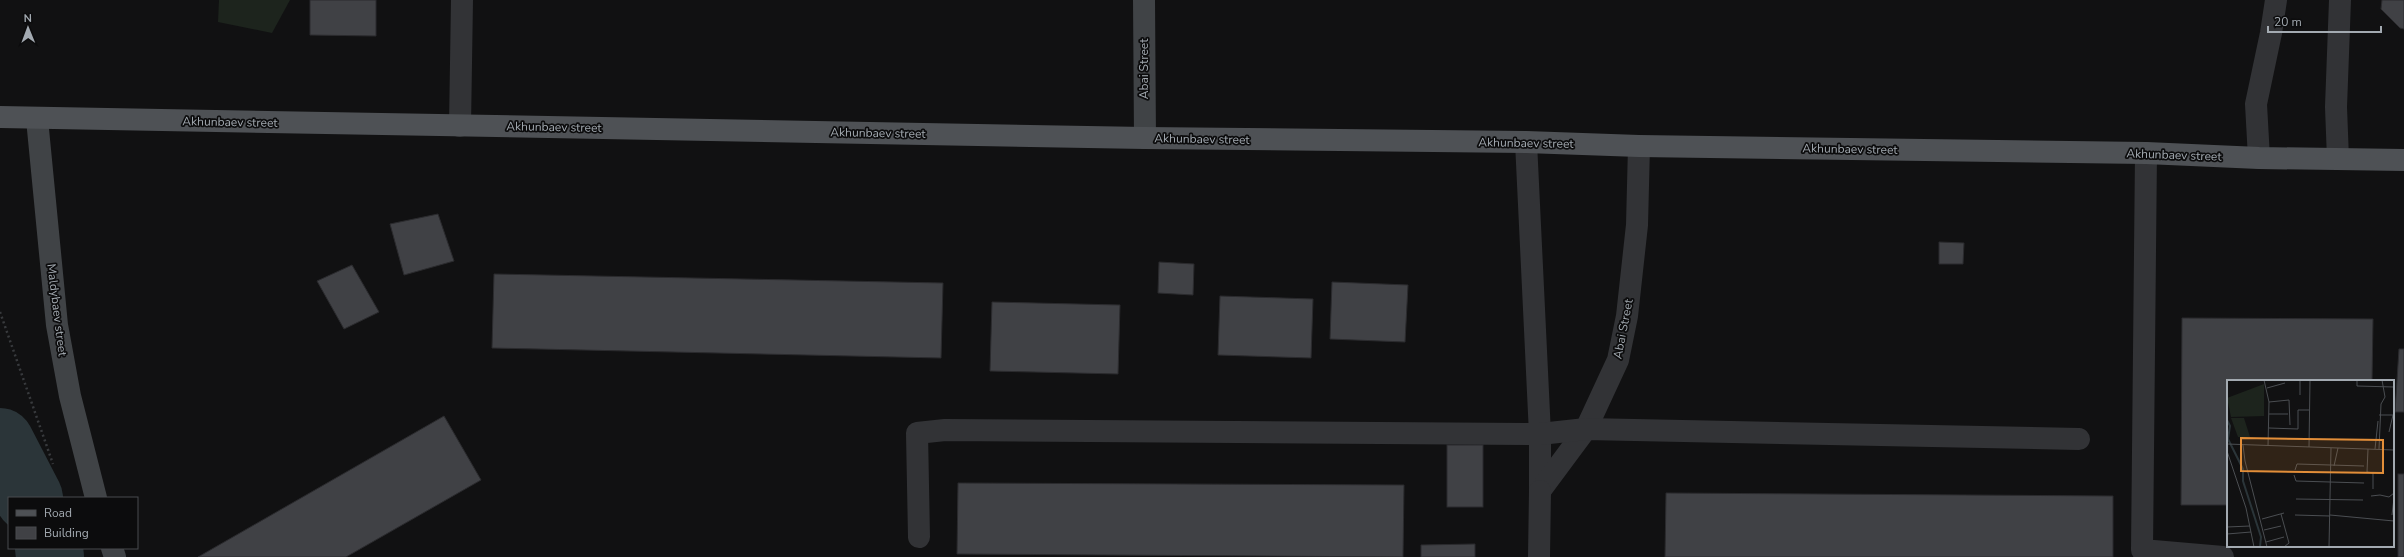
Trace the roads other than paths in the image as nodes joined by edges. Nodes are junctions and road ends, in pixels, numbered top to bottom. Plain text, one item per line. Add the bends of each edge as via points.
1 (462, 0) edge
2 (1144, 0) edge
3 (2276, 0) edge
4 (2340, 0) edge
5 (0, 117) edge
6 (36, 119) junction
7 (460, 126) junction
8 (1145, 138) junction
9 (1526, 142) junction
10 (1639, 146) junction
11 (2146, 153) junction
12 (2259, 158) junction
13 (2338, 159) junction
14 (2404, 160) edge
15 (1586, 429) junction
16 (1540, 434) junction
17 (2079, 439) dead end
18 (1540, 491) junction
19 (96, 497) edge
20 (919, 537) dead end
21 (1539, 557) edge
22 (2223, 557) edge

1 - 7 street
2 - 8 street, Abai Street
3 - 12 street via 2256,104
4 - 13 street via 2336,107
5 - 6 main road, Akhunbaev street
6 - 7 main road, Akhunbaev street
6 - 19 street, Maldybaev street via 57,325 70,396
7 - 8 main road, Akhunbaev street
8 - 9 main road, Akhunbaev street
9 - 10 main road, Akhunbaev street
9 - 16 street
10 - 11 main road, Akhunbaev street
10 - 15 street, Abai Street via 1637,225 1627,316 1618,360
11 - 12 main road, Akhunbaev street
11 - 22 street via 2142,550
12 - 13 main road, Akhunbaev street
13 - 14 main road, Akhunbaev street
15 - 16 street
15 - 17 street
15 - 18 street, Abai Street
16 - 18 street
16 - 20 street via 945,430 917,433
18 - 21 street

